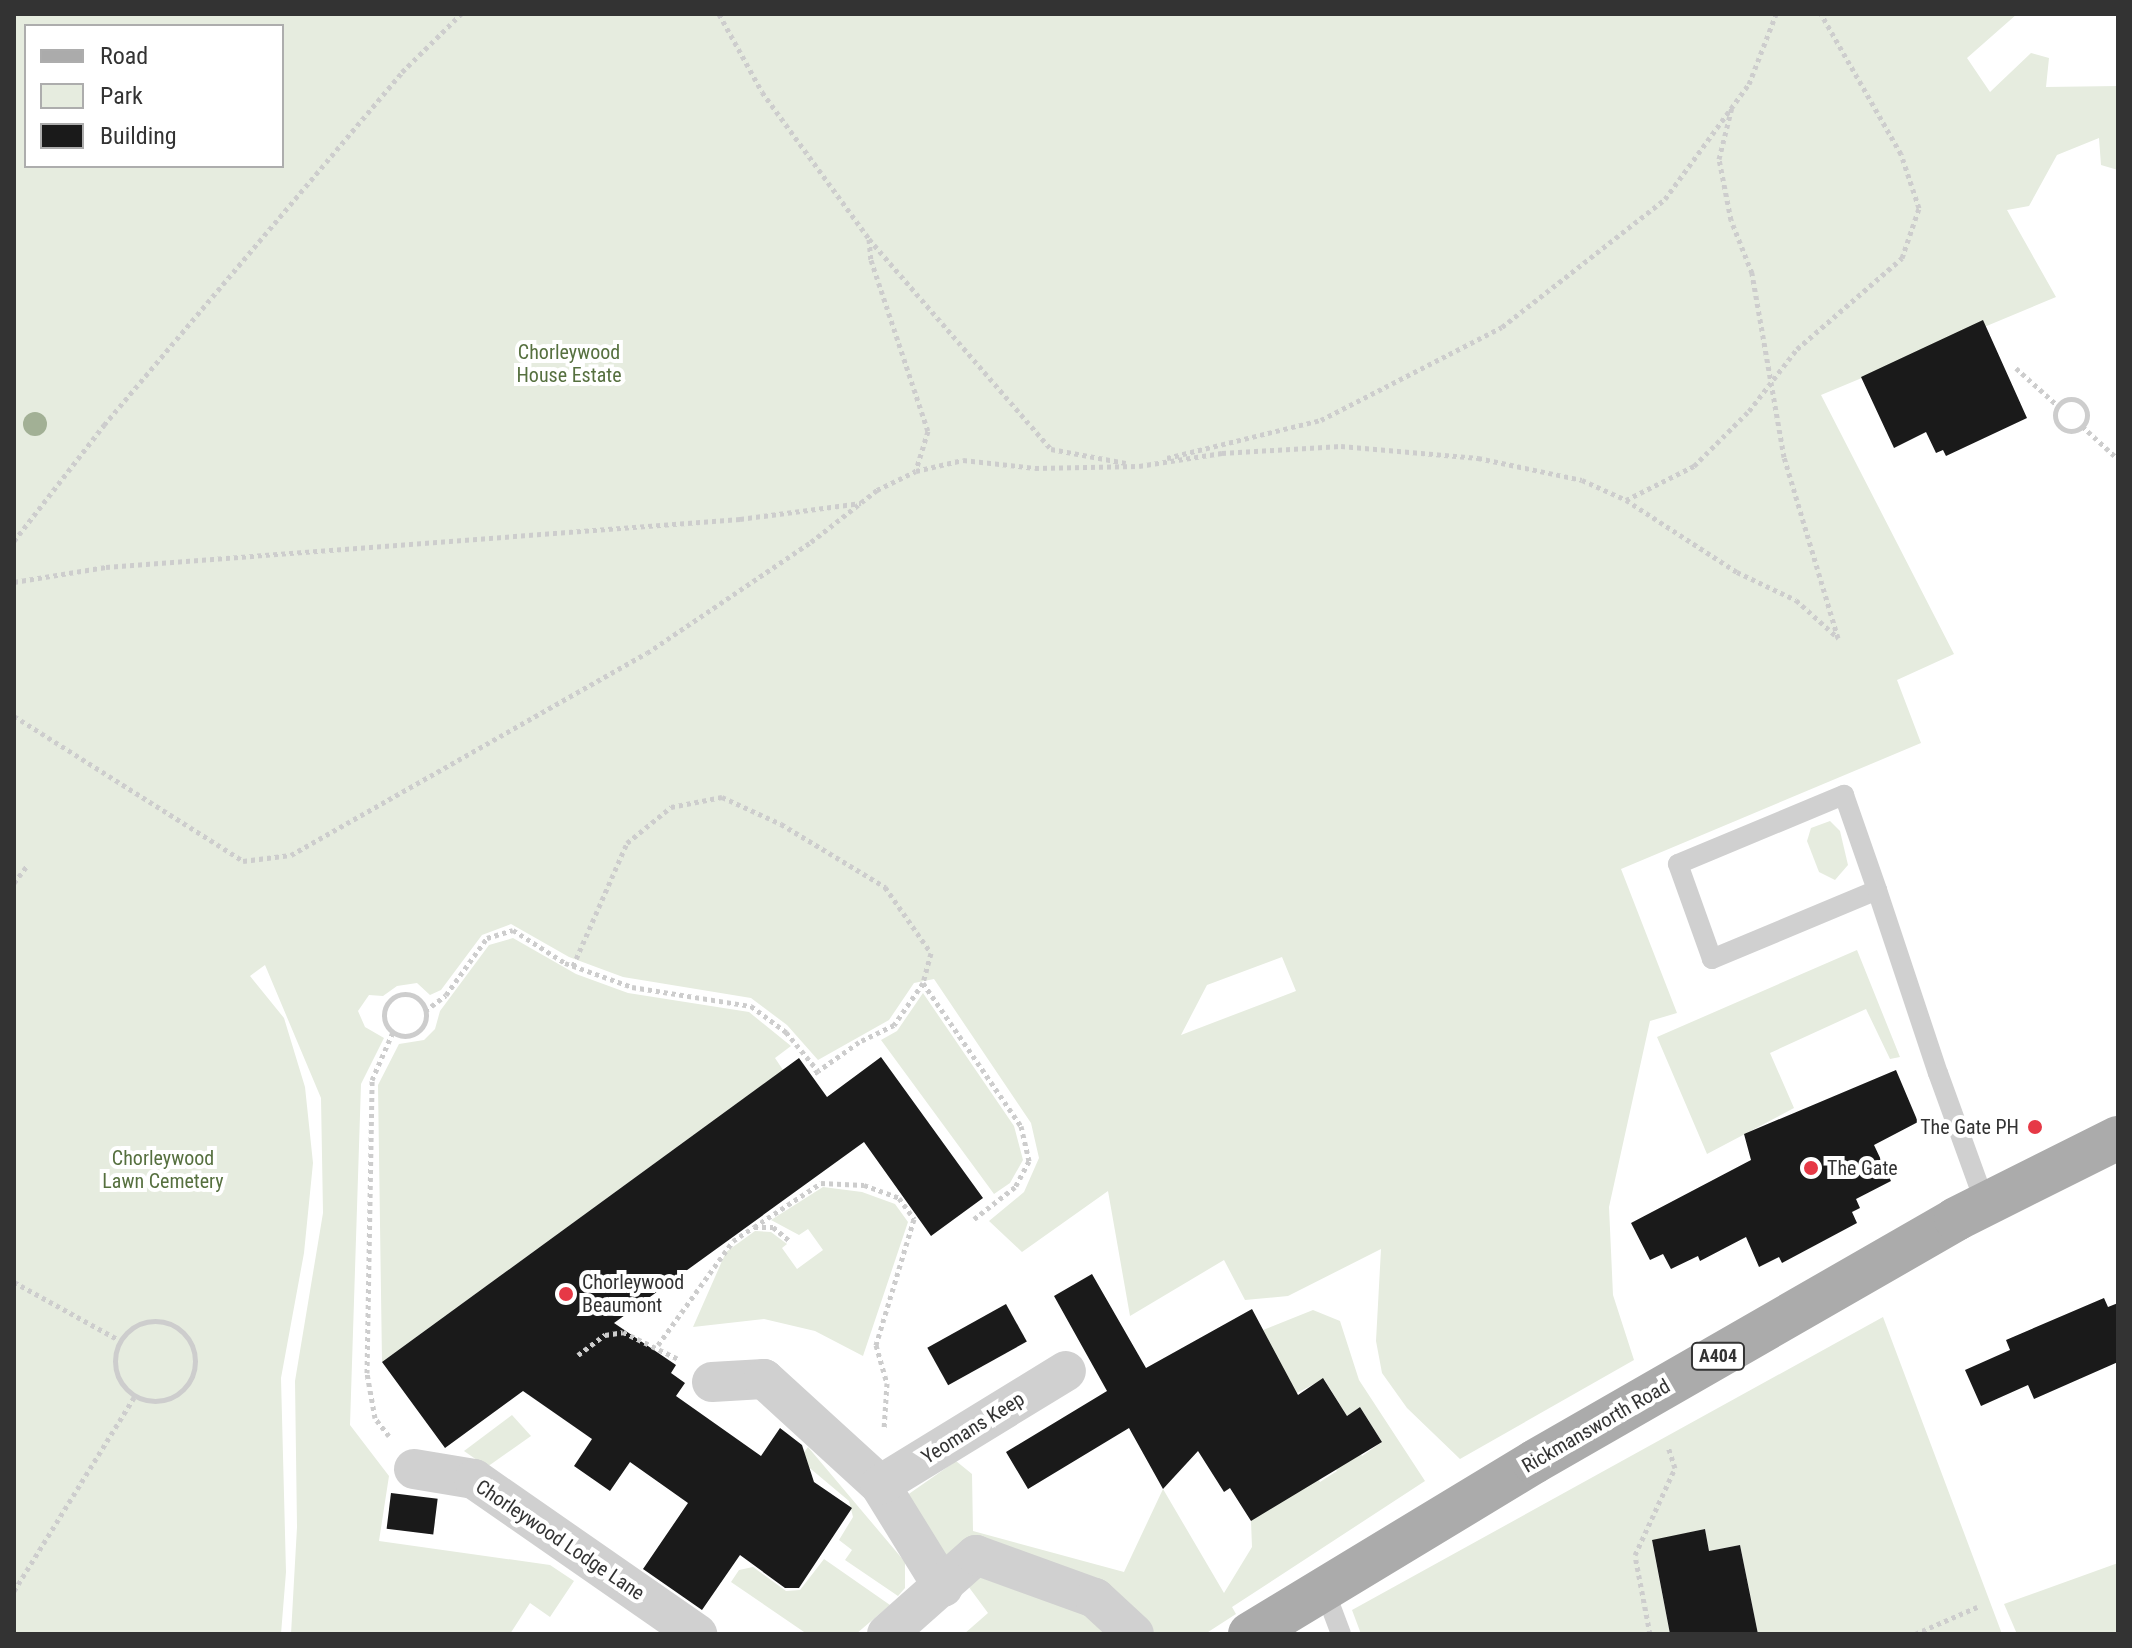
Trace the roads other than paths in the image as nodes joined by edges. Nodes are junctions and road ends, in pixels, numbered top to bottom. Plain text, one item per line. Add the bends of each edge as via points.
1 (1877, 890) junction
2 (2118, 1138) edge
3 (1985, 1203) junction
4 (1066, 1371) dead end
5 (712, 1382) road end
6 (414, 1469) road end
7 (868, 1475) junction
8 (1323, 1586) junction
9 (943, 1587) junction
10 (697, 1634) edge
11 (887, 1634) edge
12 (1134, 1634) edge
13 (1250, 1634) edge
14 (1341, 1634) edge

1 - 1 lane via 1844,795 1678,864 1712,959
1 - 3 lane
2 - 3 main road, Rickmansworth Road / A404
3 - 8 main road, Rickmansworth Road / A404
4 - 7 street, Yeomans Keep
5 - 7 street via 764,1379
6 - 10 street, Chorleywood Lodge Lane via 474,1479
7 - 9 street
8 - 13 main road, Rickmansworth Road / A404
8 - 14 lane
9 - 11 street
9 - 12 street via 976,1555 1095,1598

